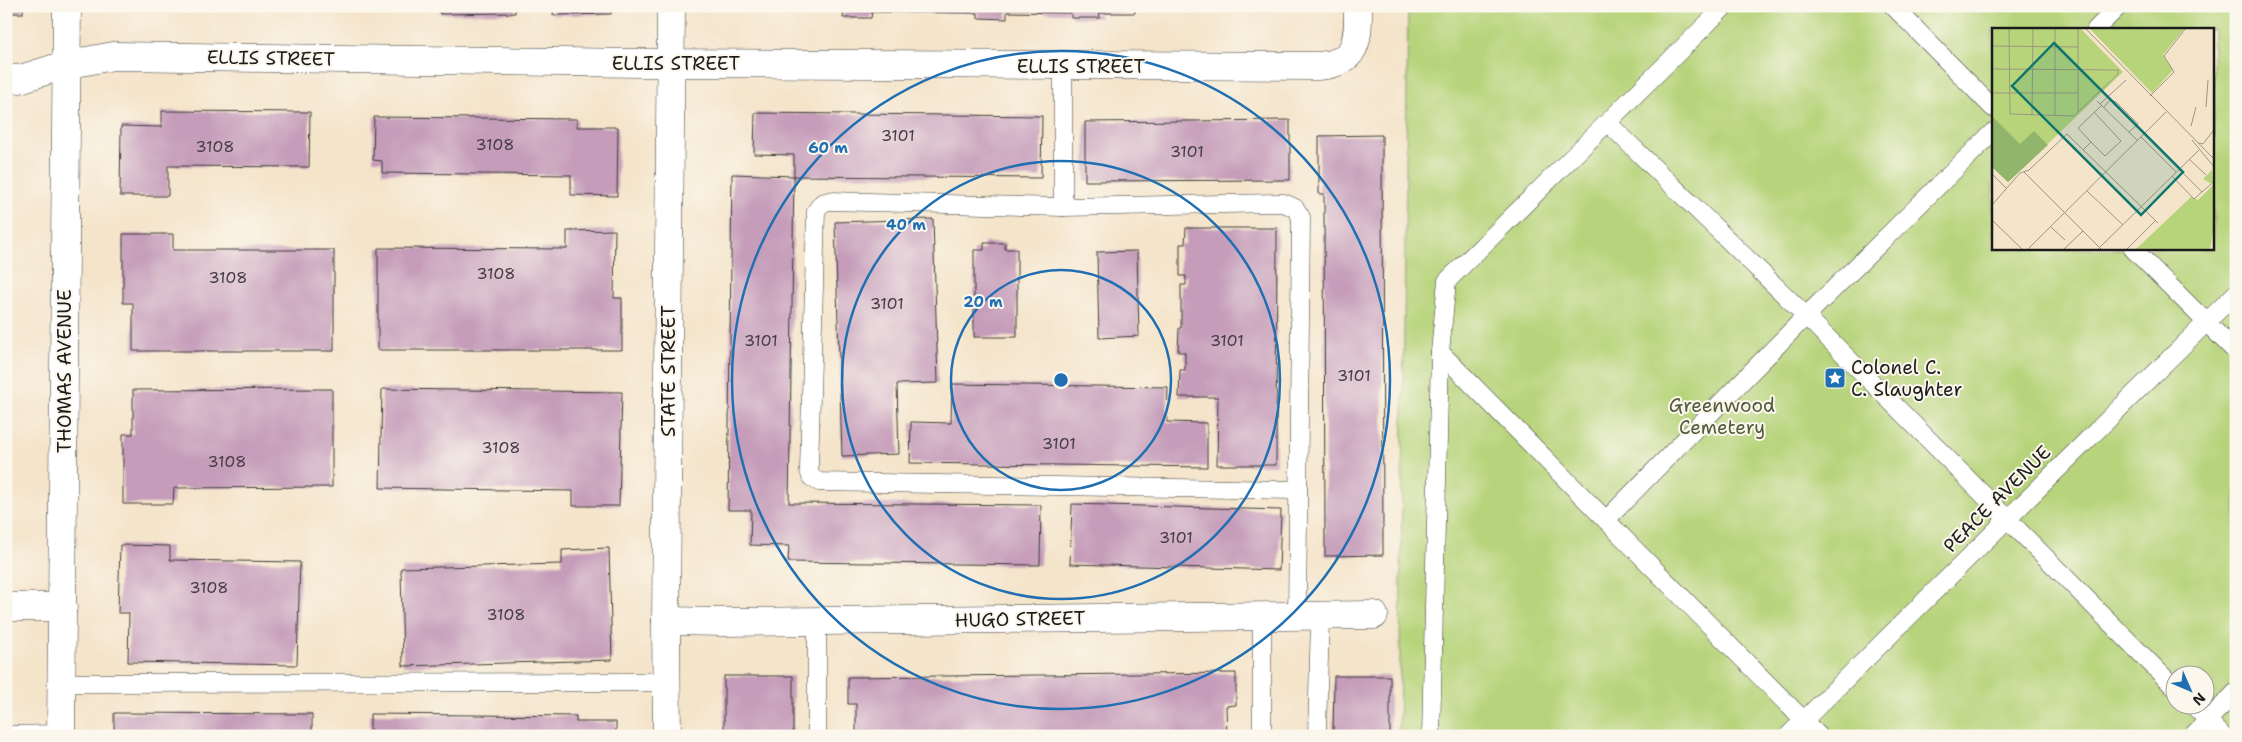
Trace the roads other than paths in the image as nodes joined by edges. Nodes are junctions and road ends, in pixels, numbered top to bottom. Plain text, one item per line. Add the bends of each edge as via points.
1 (67, 6) edge
2 (671, 6) edge
3 (1358, 6) edge
4 (1725, 6) edge
5 (1893, 6) edge
6 (2119, 6) edge
7 (2097, 28) edge
8 (670, 63) junction
9 (65, 66) junction
10 (1063, 66) junction
11 (6, 78) edge
12 (1992, 107) edge
13 (1608, 123) junction
14 (1992, 133) edge
15 (1064, 207) junction
16 (2134, 250) edge
17 (2236, 293) edge
18 (1806, 316) junction
19 (2206, 322) junction
20 (1440, 352) junction
21 (2236, 352) edge
22 (1298, 490) junction
23 (1606, 520) junction
24 (2007, 520) junction
25 (6, 607) edge
26 (63, 608) junction
27 (1374, 615) dead end
28 (1262, 617) junction
29 (1308, 617) junction
30 (666, 620) junction
31 (817, 621) junction
32 (2164, 677) edge
33 (667, 682) junction
34 (61, 683) junction
35 (2236, 692) edge
36 (2202, 714) edge
37 (2208, 720) junction
38 (1803, 721) junction
39 (6, 735) edge
40 (61, 735) edge
41 (667, 736) edge
42 (817, 736) edge
43 (1262, 736) edge
44 (1317, 736) edge
45 (1431, 736) edge
46 (1788, 736) edge
47 (1819, 736) edge
48 (2192, 736) edge
49 (2223, 736) edge

1 - 9 street, THOMAS AVENUE
2 - 8 street, STATE STREET
3 - 10 street, ELLIS STREET via 1356,44 1347,57 1330,65
4 - 13 lane
5 - 12 lane
6 - 7 lane
8 - 9 street, ELLIS STREET via 114,56
8 - 10 street, ELLIS STREET
8 - 30 street, STATE STREET
9 - 11 street, ELLIS STREET via 20,79
9 - 26 street, THOMAS AVENUE
10 - 15 lane
13 - 18 lane
13 - 20 lane via 1447,281
14 - 18 lane
15 - 22 lane via 1284,203 1295,208 1301,217
15 - 22 lane via 822,203 816,211 815,221 811,477 819,482
16 - 19 lane
17 - 19 lane, PEACE AVENUE
18 - 23 lane
18 - 24 lane
19 - 21 lane
19 - 24 lane, PEACE AVENUE
20 - 23 lane
20 - 45 lane
22 - 29 lane
23 - 38 lane
24 - 32 lane
24 - 38 lane, PEACE AVENUE
25 - 26 street
26 - 34 street, THOMAS AVENUE
27 - 29 street, HUGO STREET
28 - 29 street, HUGO STREET
28 - 31 street, HUGO STREET
28 - 43 lane
29 - 44 lane
30 - 31 street, HUGO STREET
30 - 33 street, STATE STREET
31 - 42 lane
33 - 34 lane
33 - 41 street, STATE STREET
34 - 40 street, THOMAS AVENUE
35 - 37 lane
36 - 37 lane
37 - 48 lane
37 - 49 lane
38 - 46 lane, PEACE AVENUE
38 - 47 lane
39 - 40 lane

